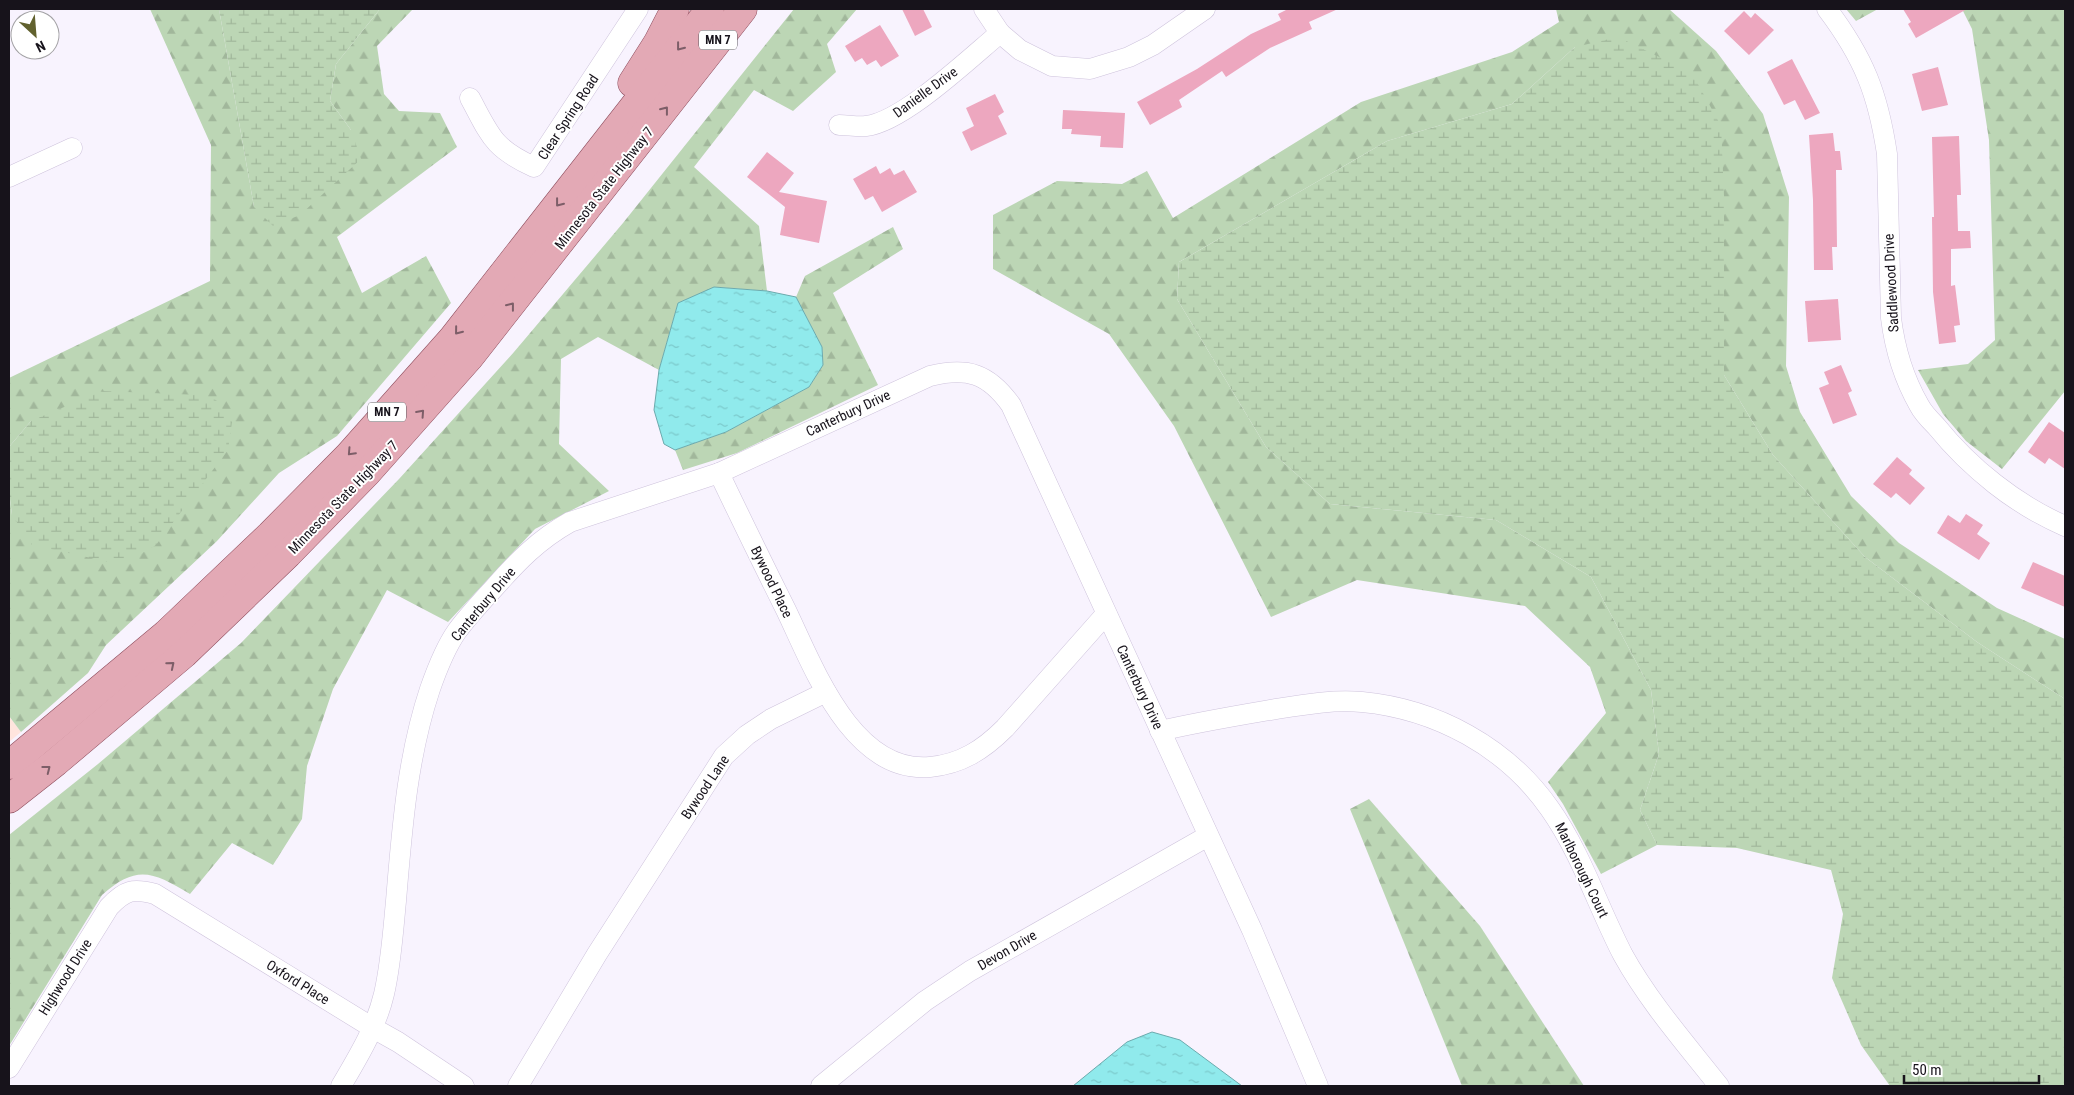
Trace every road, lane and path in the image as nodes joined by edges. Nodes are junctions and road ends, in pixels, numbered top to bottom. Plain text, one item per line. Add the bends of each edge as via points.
1 (638, 9) edge
2 (675, 9) edge
3 (710, 9) edge
4 (742, 9) edge
5 (984, 9) edge
6 (1205, 9) edge
7 (1827, 9) edge
8 (1000, 33) junction
9 (470, 98) dead end
10 (839, 125) dead end
11 (72, 148) dead end
12 (585, 168) junction
13 (9, 176) edge
14 (719, 473) junction
15 (2065, 526) edge
16 (1106, 614) junction
17 (826, 692) junction
18 (1160, 731) junction
19 (9, 765) edge
20 (9, 799) edge
21 (1208, 836) junction
22 (128, 891) joint
23 (373, 1028) junction
24 (9, 1068) edge
25 (341, 1086) edge
26 (464, 1086) edge
27 (518, 1086) edge
28 (821, 1086) edge
29 (1318, 1086) edge
30 (1719, 1086) edge

1 - 9 street, Clear Spring Road via 534,167 502,150 492,139
2 - 12 main road via 658,42 590,147
3 -> 12 main road, Minnesota State Highway 7 / MN 7
20 -> 4 main road, Minnesota State Highway 7 / MN 7 via 184,654 367,473 469,358
5 - 8 street
6 - 8 street via 1153,45 1129,57 1090,69 1052,66 1020,50
7 - 15 street, Saddlewood Drive via 1857,52 1868,75 1883,128 1887,154 1891,318 1901,369 1920,407 1974,467 2015,498
8 - 10 street, Danielle Drive via 928,92 886,119 866,126
11 - 13 street
12 -> 19 main road, Minnesota State Highway 7 / MN 7 via 452,339 349,455 166,634
14 - 16 street, Canterbury Drive via 930,376 949,371 968,372 985,378 1011,405
14 - 17 street, Bywood Place
14 - 23 street, Canterbury Drive via 593,513 548,535 528,551 456,632 438,666 421,716 410,764 390,960 384,995
16 - 17 street via 992,741 970,757 947,766 921,768 896,764 873,750 855,734
16 - 18 street, Canterbury Drive
17 - 27 street, Bywood Lane via 771,718 724,756 596,954
18 - 21 street, Canterbury Drive
18 - 30 street, Marlborough Court via 1309,704 1361,702 1406,709 1448,724 1487,746 1521,775 1550,809 1573,848 1624,956 1660,1011
21 - 28 street, Devon Drive via 925,1000
21 - 29 street, Canterbury Drive
22 - 23 street, Oxford Place via 155,894
22 - 24 street, Highwood Drive via 108,907
23 - 25 street, Canterbury Drive
23 - 26 street, Oxford Place

